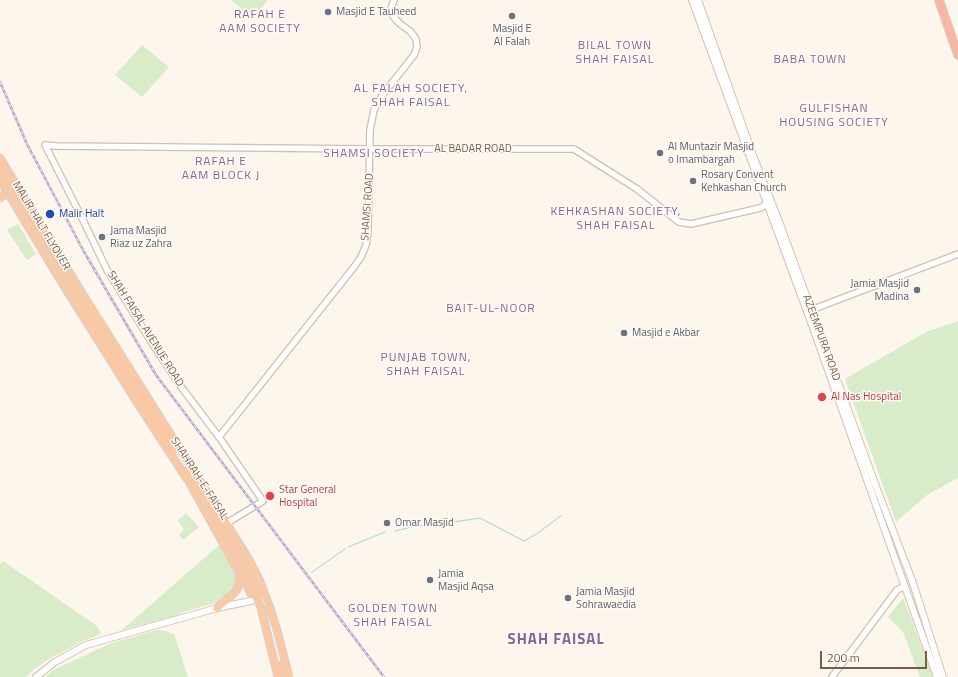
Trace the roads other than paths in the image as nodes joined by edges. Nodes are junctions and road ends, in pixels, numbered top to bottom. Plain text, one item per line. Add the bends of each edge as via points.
1 (394, 0) edge
2 (692, 0) edge
3 (698, 0) edge
4 (939, 0) edge
5 (945, 0) edge
6 (958, 38) edge
7 (958, 55) edge
8 (45, 145) joint
9 (371, 149) junction
10 (0, 158) edge
11 (0, 169) edge
12 (11, 176) junction
13 (1, 181) edge
14 (4, 191) edge
15 (0, 198) edge
16 (767, 204) junction
17 (30, 207) junction
18 (20, 212) junction
19 (958, 254) edge
20 (80, 295) junction
21 (811, 310) junction
22 (219, 437) junction
23 (185, 468) junction
24 (187, 479) junction
25 (227, 523) junction
26 (232, 558) junction
27 (248, 558) junction
28 (905, 586) junction
29 (217, 608) junction
30 (270, 608) junction
31 (279, 655) junction
32 (36, 677) edge
33 (278, 677) edge
34 (284, 677) edge
35 (289, 677) edge
36 (832, 677) edge
37 (938, 677) edge
38 (943, 677) edge

1 - 9 street, SHAMSI ROAD via 391,9 393,16 416,39 416,47 414,55 374,110 370,130
2 - 16 main road, AZEEMPURA ROAD
3 - 21 main road, AZEEMPURA ROAD
4 - 7 highway
5 - 6 highway
8 - 9 street, AL BADAR ROAD
8 - 22 street, SHAH FAISAL AVENUE ROAD via 108,270 164,363
9 - 16 street, AL BADAR ROAD via 574,149 637,189 679,222 691,224 760,208
9 - 22 street, SHAMSI ROAD via 368,231 361,257
10 - 12 highway, MALIR HALT FLYOVER
11 - 20 highway, MALIR HALT FLYOVER, bridge
12 - 14 highway
12 - 17 highway, MALIR HALT FLYOVER
13 - 14 highway
14 - 15 highway
14 - 18 highway
16 - 28 main road, AZEEMPURA ROAD
17 - 18 highway
17 - 20 highway, MALIR HALT FLYOVER
18 - 24 highway
19 - 21 street
20 - 23 highway, SHAHRAH-E-FAISAL
20 - 25 highway, SHAHRAH-E-FAISAL
21 - 38 main road, AZEEMPURA ROAD via 913,583
22 - 25 street, SHAH FAISAL AVENUE ROAD via 263,501
23 - 24 highway
23 - 33 highway, SHAHRAH-E-FAISAL, bridge via 242,562 253,586
24 - 26 highway
25 - 27 highway, SHAHRAH-E-FAISAL
26 - 27 highway via 250,593 255,596 260,594 261,590
26 - 29 highway via 239,572 238,588
27 - 30 highway, SHAHRAH-E-FAISAL
28 - 36 street via 896,590
28 - 37 main road, AZEEMPURA ROAD
29 - 30 main road via 260,599
29 - 32 main road via 86,645 55,662
30 - 31 highway
30 - 35 highway, SHAHRAH-E-FAISAL
31 - 33 highway via 281,670
31 - 34 highway

